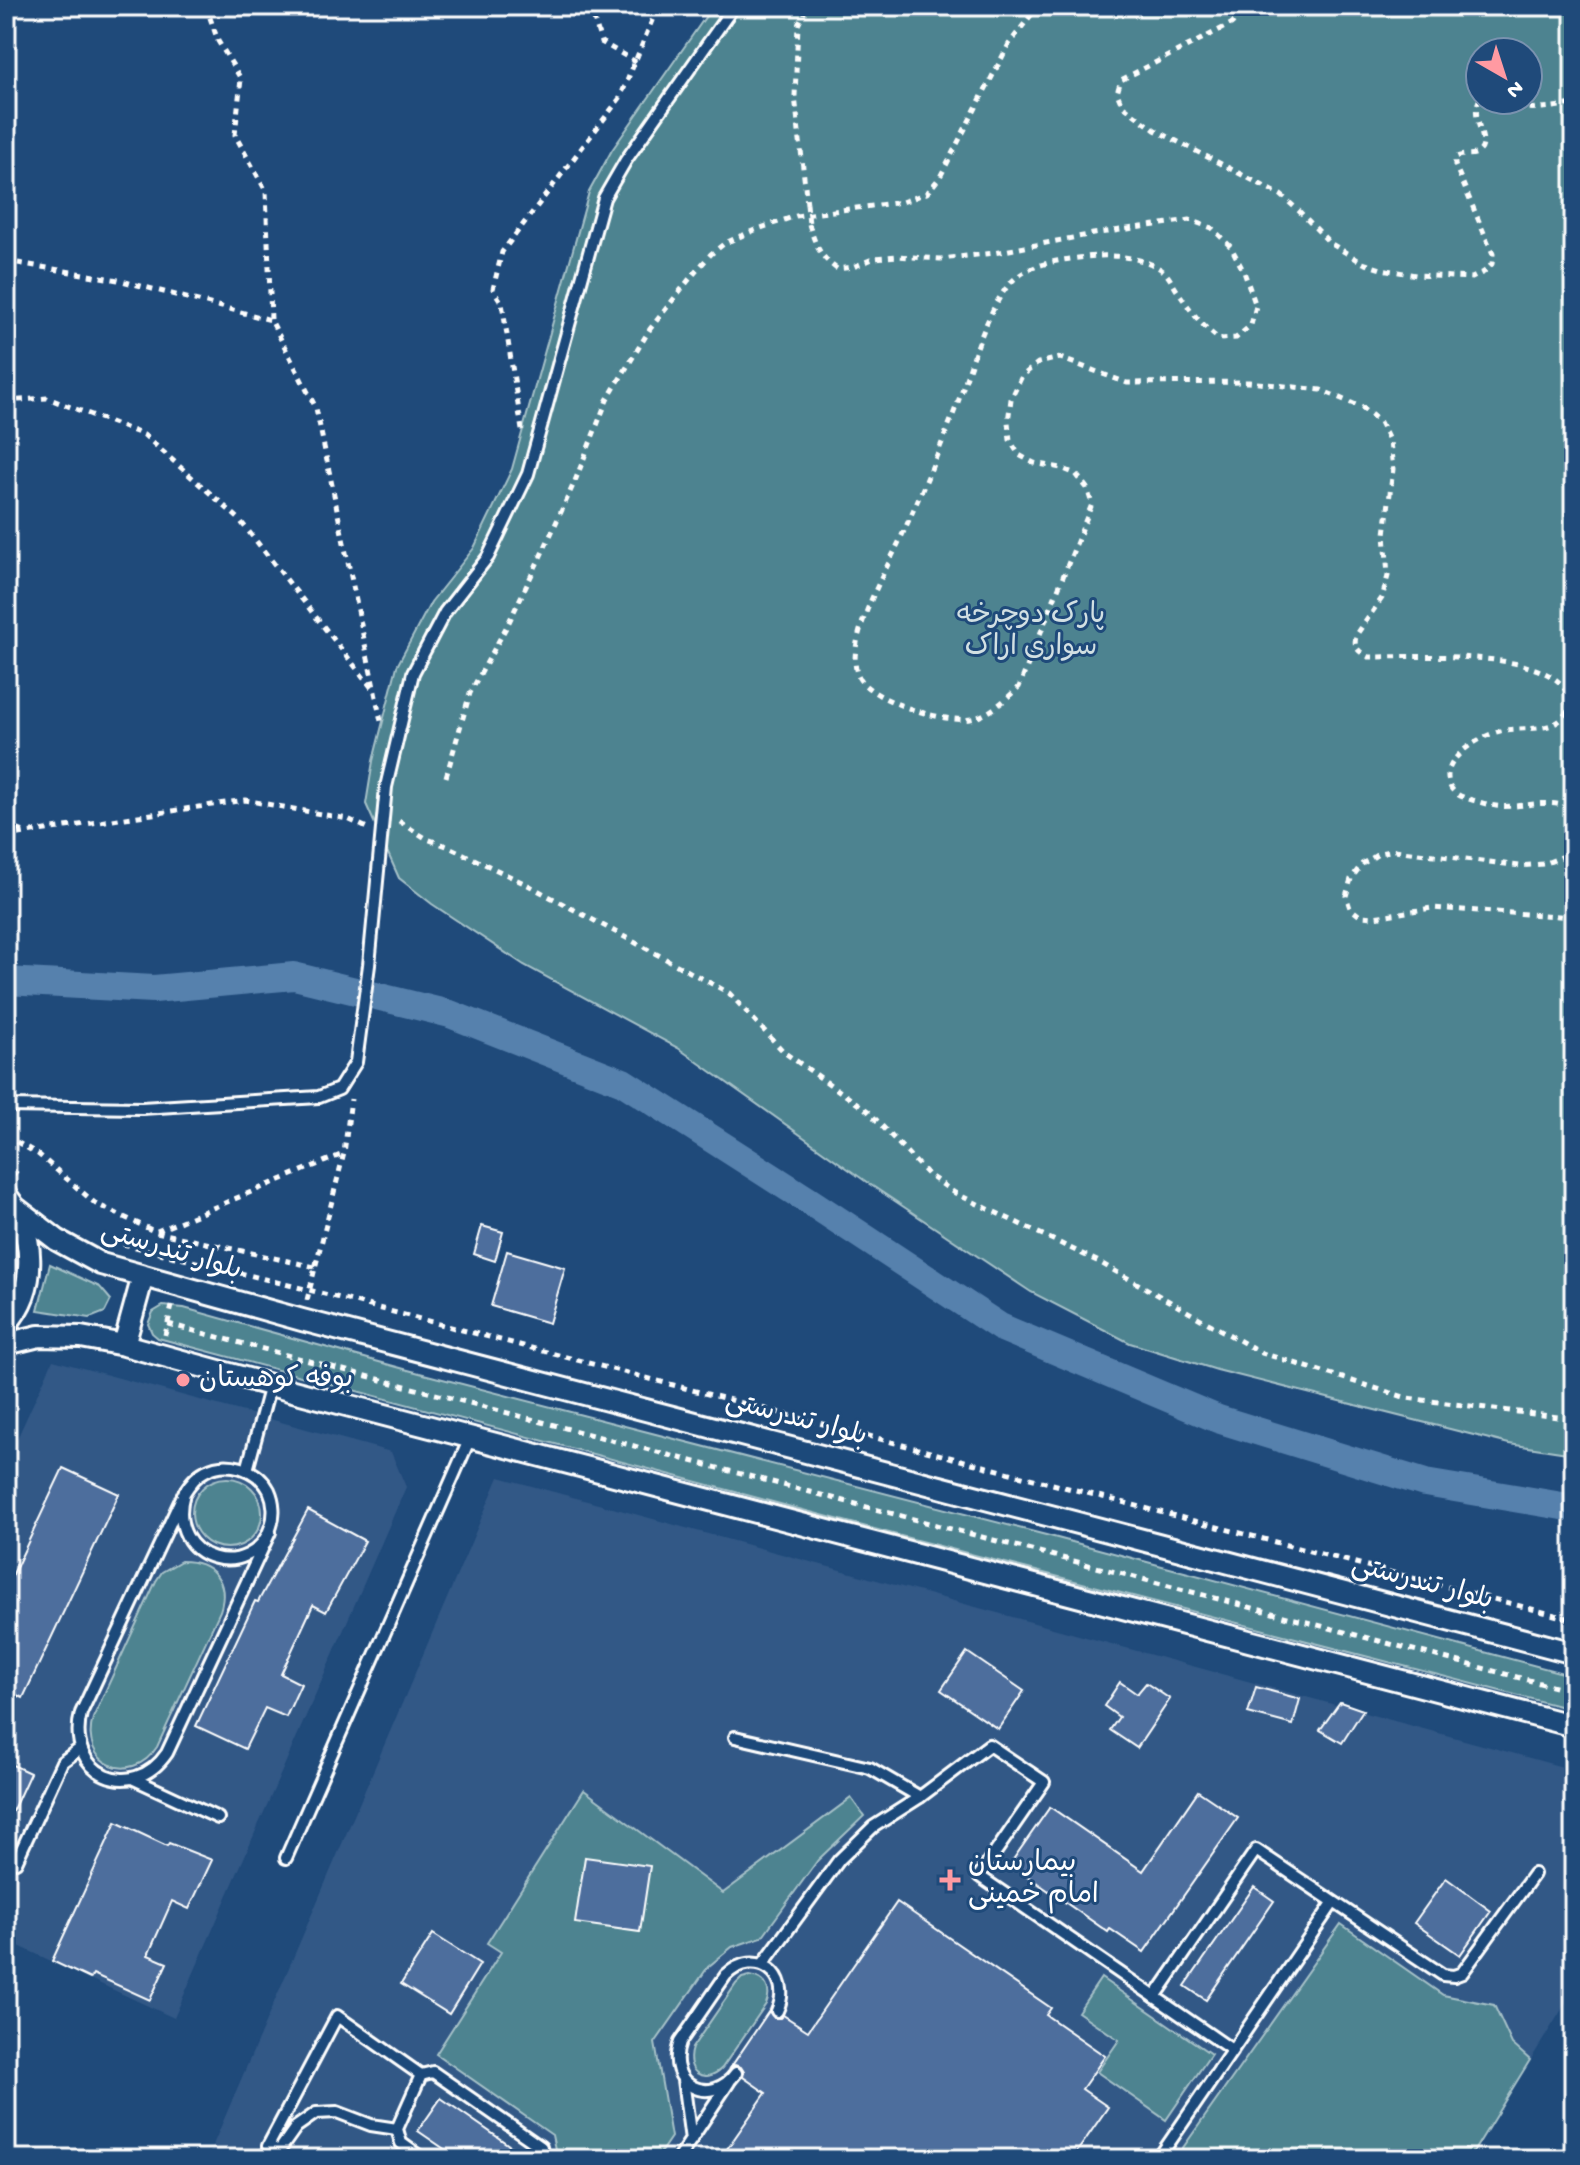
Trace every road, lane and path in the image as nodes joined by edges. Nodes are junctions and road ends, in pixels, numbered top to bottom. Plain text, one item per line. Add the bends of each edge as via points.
1 (206, 6) edge
2 (590, 6) edge
3 (658, 6) edge
4 (734, 6) edge
5 (807, 6) edge
6 (1038, 6) edge
7 (1252, 6) edge
8 (636, 62) junction
9 (1574, 104) edge
10 (1544, 109) edge
11 (1477, 116) edge
12 (6, 261) edge
13 (271, 320) junction
14 (6, 401) edge
15 (528, 474) junction
16 (375, 692) junction
17 (390, 763) junction
18 (446, 777) dead end
19 (383, 804) junction
20 (1574, 810) edge
21 (6, 825) edge
22 (25, 833) junction
23 (381, 834) junction
24 (6, 836) edge
25 (1574, 847) edge
26 (1574, 917) edge
27 (356, 1062) junction
28 (6, 1106) edge
29 (6, 1136) edge
30 (344, 1153) junction
31 (6, 1165) edge
32 (27, 1183) dead end
33 (12, 1202) edge
34 (156, 1232) junction
35 (119, 1243) dead end
36 (315, 1267) junction
37 (143, 1276) junction
38 (178, 1286) junction
39 (309, 1290) junction
40 (302, 1320) junction
41 (6, 1324) edge
42 (168, 1324) junction
43 (6, 1344) edge
44 (124, 1345) junction
45 (159, 1355) junction
46 (270, 1385) junction
47 (1574, 1419) edge
48 (470, 1438) junction
49 (247, 1470) junction
50 (184, 1493) junction
51 (270, 1532) junction
52 (1574, 1620) edge
53 (1574, 1653) edge
54 (1574, 1692) edge
55 (1574, 1726) edge
56 (735, 1737) dead end
57 (81, 1748) junction
58 (134, 1779) junction
59 (920, 1797) junction
60 (218, 1818) dead end
61 (286, 1858) dead end
62 (16, 1862) dead end
63 (1534, 1874) dead end
64 (1333, 1903) junction
65 (763, 1964) junction
66 (1155, 1997) junction
67 (777, 2011) dead end
68 (1232, 2050) junction
69 (421, 2075) junction
70 (683, 2080) junction
71 (397, 2129) junction
72 (691, 2140) junction
73 (423, 2159) edge
74 (543, 2159) edge
75 (678, 2159) edge
76 (1158, 2159) edge

1 - 13 path via 218,41 241,79 235,135 266,191
2 - 8 path via 601,42
3 - 8 path
4 - 15 lane via 604,198
5 - 20 path, bridge via 798,25 795,96 809,224 824,260 837,269 875,258 994,253 1190,220 1212,228 1231,247 1256,306 1251,325 1236,338 1219,339 1202,327 1165,271 1147,262 1103,254 1046,262 1017,277 1002,293 981,338 860,626 855,655 859,678 900,706 943,719 973,719 998,707 1019,687 1092,504 1076,474 1034,463 1019,455 1010,440 1011,399 1022,376 1038,363 1060,358 1127,383 1249,382 1321,390 1363,408 1380,422 1390,442 1388,576 1382,598 1354,640 1356,648 1369,657 1494,659 1562,685 1569,708 1562,718 1553,725 1499,731 1466,748 1453,760 1448,782 1455,793 1497,806 1548,804
6 - 18 path via 1009,44 927,193 902,202 796,216 725,243 650,329 607,400 546,545 470,693
7 - 11 path via 1231,24 1121,80 1117,93 1122,105 1155,130 1281,195 1330,243 1363,263 1454,279 1472,278 1492,264 1493,254 1455,158 1481,150
8 - 15 path via 620,98 502,252 493,289 502,303
9 - 10 path
12 - 13 path via 118,280
13 - 16 path via 316,408
14 - 16 path via 47,398 144,435 238,518
15 - 17 lane via 488,557 445,612 413,673
16 - 17 path
17 - 19 lane
19 - 23 lane
19 - 47 path via 427,839 528,885 729,993 785,1053 868,1111 927,1174 955,1193 1097,1261 1262,1353 1407,1398
21 - 22 path
22 - 23 path via 245,800 348,819
22 - 24 path
23 - 27 lane
25 - 26 path via 1544,864 1520,866 1395,850 1380,853 1362,864 1346,896 1360,916 1432,908
27 - 28 lane via 339,1089 319,1097 142,1108
27 - 30 path
29 - 34 path via 38,1154 96,1204
30 - 34 path
30 - 36 path
31 - 32 path
33 - 37 street, بلوار تندرستی via 57,1240 101,1264
33 - 41 street via 28,1236 30,1266 24,1295
34 - 36 path
35 - 39 path
36 - 39 path
37 - 38 street, بلوار تندرستی
37 - 44 street
38 - 40 street, بلوار تندرستی
38 - 42 path
39 - 40 path
39 - 52 path
40 - 53 street, بلوار تندرستی
42 - 45 path
42 - 54 path
43 - 44 street via 39,1336
44 - 45 street
45 - 46 street
46 - 48 street
46 - 49 lane
48 - 55 street
48 - 61 lane
49 - 50 lane via 218,1466 204,1471
49 - 51 lane via 259,1478 273,1503
50 - 51 lane via 180,1522 185,1536 207,1556 236,1559 250,1554
50 - 57 lane via 81,1713
51 - 58 lane via 167,1753 148,1774
56 - 59 lane via 870,1768
57 - 58 lane via 92,1767 105,1776
57 - 62 lane via 62,1762
58 - 60 lane
59 - 65 lane via 873,1827 839,1860
59 - 66 lane via 989,1745 1044,1782 979,1876
63 - 64 lane via 1473,1959 1454,1976 1443,1975
64 - 66 lane via 1256,1850
64 - 68 lane
65 - 67 lane via 782,1985
65 - 70 lane via 735,1966 726,1975 680,2042 676,2068
66 - 68 lane
68 - 76 lane
69 - 71 lane
69 - 71 lane via 337,2016 268,2146 279,2151 296,2127 316,2113 337,2112
69 - 74 lane via 433,2072 541,2147
70 - 72 lane
70 - 72 lane via 709,2090 734,2075
71 - 73 lane via 401,2143
72 - 75 lane

